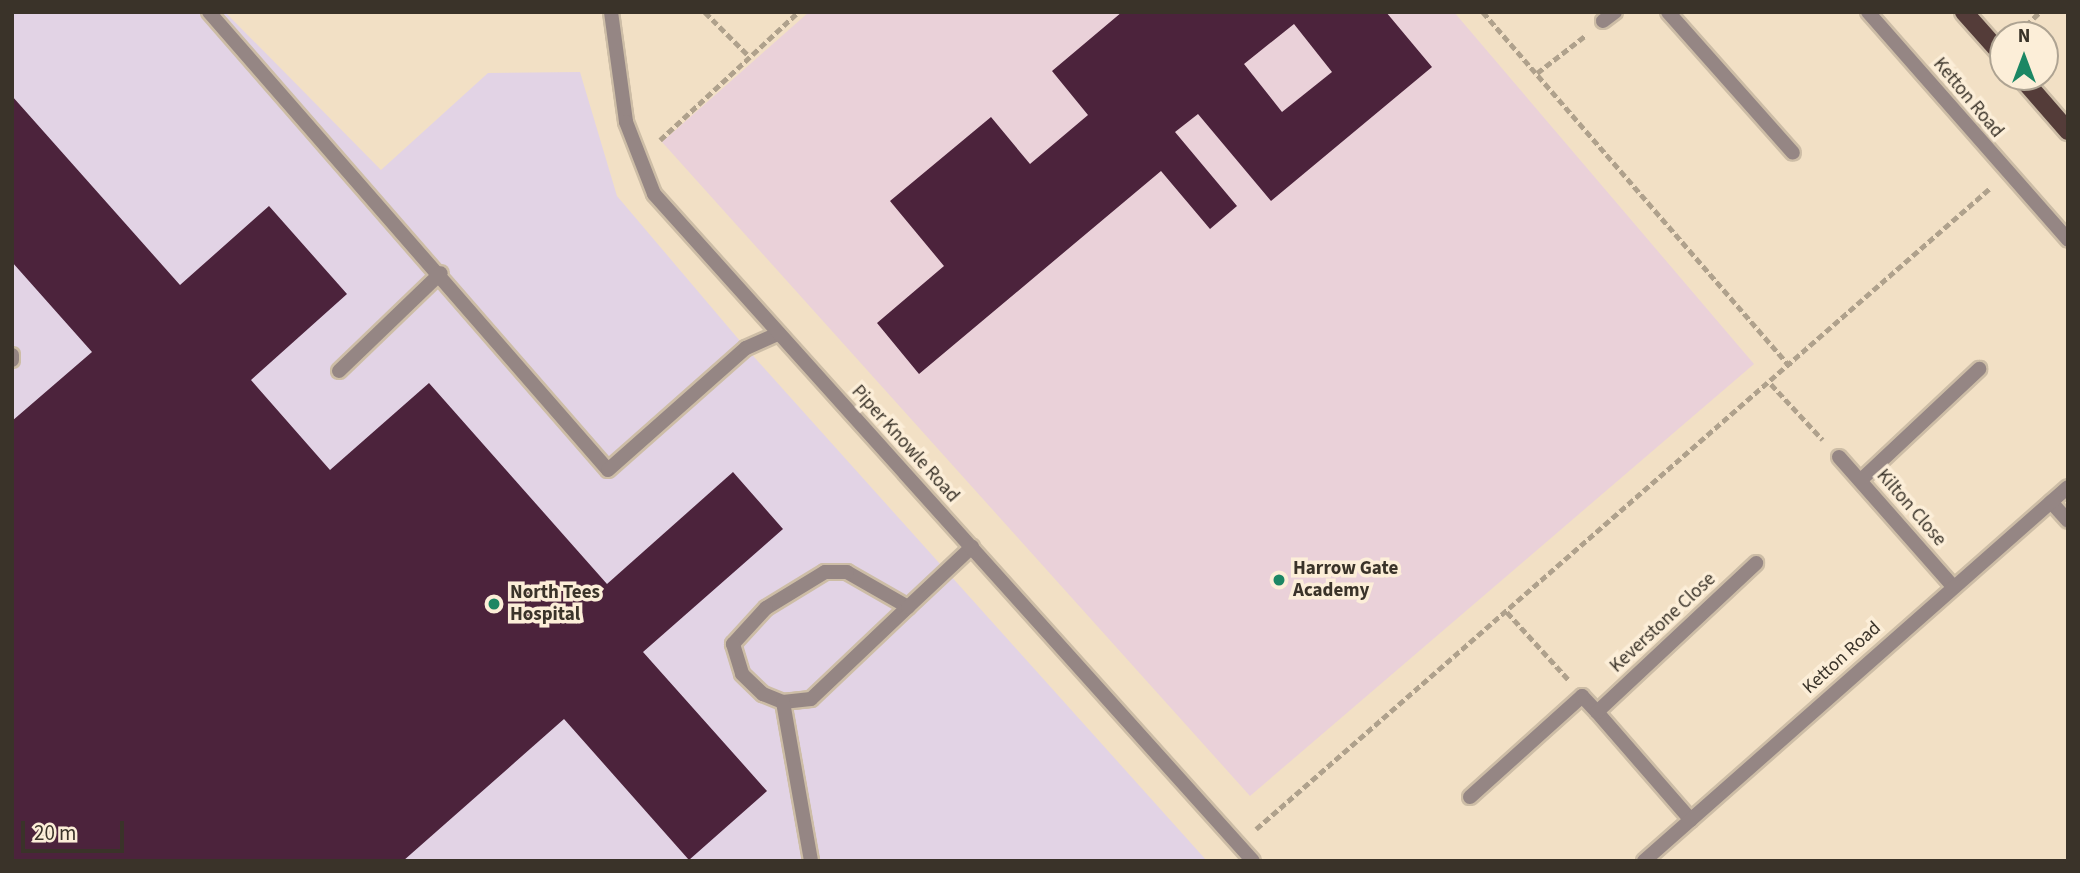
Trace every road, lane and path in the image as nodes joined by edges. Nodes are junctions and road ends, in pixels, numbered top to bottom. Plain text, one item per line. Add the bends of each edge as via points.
1 (209, 12) edge
2 (611, 12) edge
3 (705, 12) edge
4 (798, 12) edge
5 (1483, 12) edge
6 (1668, 12) edge
7 (1868, 12) edge
8 (1964, 12) edge
9 (1609, 17) edge
10 (1989, 40) edge
11 (749, 56) junction
12 (1537, 73) junction
13 (2033, 91) edge
14 (2068, 131) edge
15 (1793, 153) dead end
16 (636, 162) junction
17 (2006, 173) junction
18 (2068, 240) edge
19 (441, 273) junction
20 (779, 333) junction
21 (12, 355) edge
22 (12, 360) edge
23 (1791, 368) junction
24 (1979, 369) dead end
25 (339, 371) dead end
26 (1771, 384) junction
27 (1839, 457) joint
28 (1862, 479) junction
29 (2068, 487) edge
30 (2051, 502) junction
31 (2068, 521) edge
32 (972, 547) junction
33 (1756, 563) dead end
34 (1952, 585) junction
35 (908, 607) junction
36 (1507, 612) junction
37 (1582, 695) junction
38 (783, 702) junction
39 (1597, 712) junction
40 (1470, 797) dead end
41 (1691, 820) junction
42 (1239, 844) junction
43 (811, 861) edge
44 (1254, 861) edge
45 (1644, 861) edge

1 - 19 street
2 - 16 street, Piper Knowle Road
3 - 11 path
4 - 11 path
5 - 12 path
6 - 15 street
7 - 17 street, Ketton Road
8 - 10 main road
9 - 12 path
11 - 16 path
12 - 23 path
13 - 14 main road
16 - 20 street, Piper Knowle Road via 654,194
17 - 18 street, Ketton Road
17 - 23 path
19 - 20 street via 608,470 746,348
19 - 25 street
20 - 32 street, Piper Knowle Road
21 - 22 street
23 - 26 path
24 - 28 street
26 - 27 path
26 - 36 path
27 - 28 street, Kilton Close
28 - 34 street, Kilton Close
29 - 30 street, Ketton Road
30 - 31 street
30 - 34 street, Ketton Road
32 - 35 street
32 - 42 street, Piper Knowle Road
33 - 39 street, Keverstone Close
34 - 41 street, Ketton Road
35 - 38 street via 811,699
35 - 38 street via 847,572 825,572 766,608 733,644 742,674 763,694
36 - 37 path
36 - 42 path
37 - 39 street
37 - 40 street
38 - 43 street
39 - 41 street
41 - 45 street, Ketton Road
42 - 44 street, Piper Knowle Road

